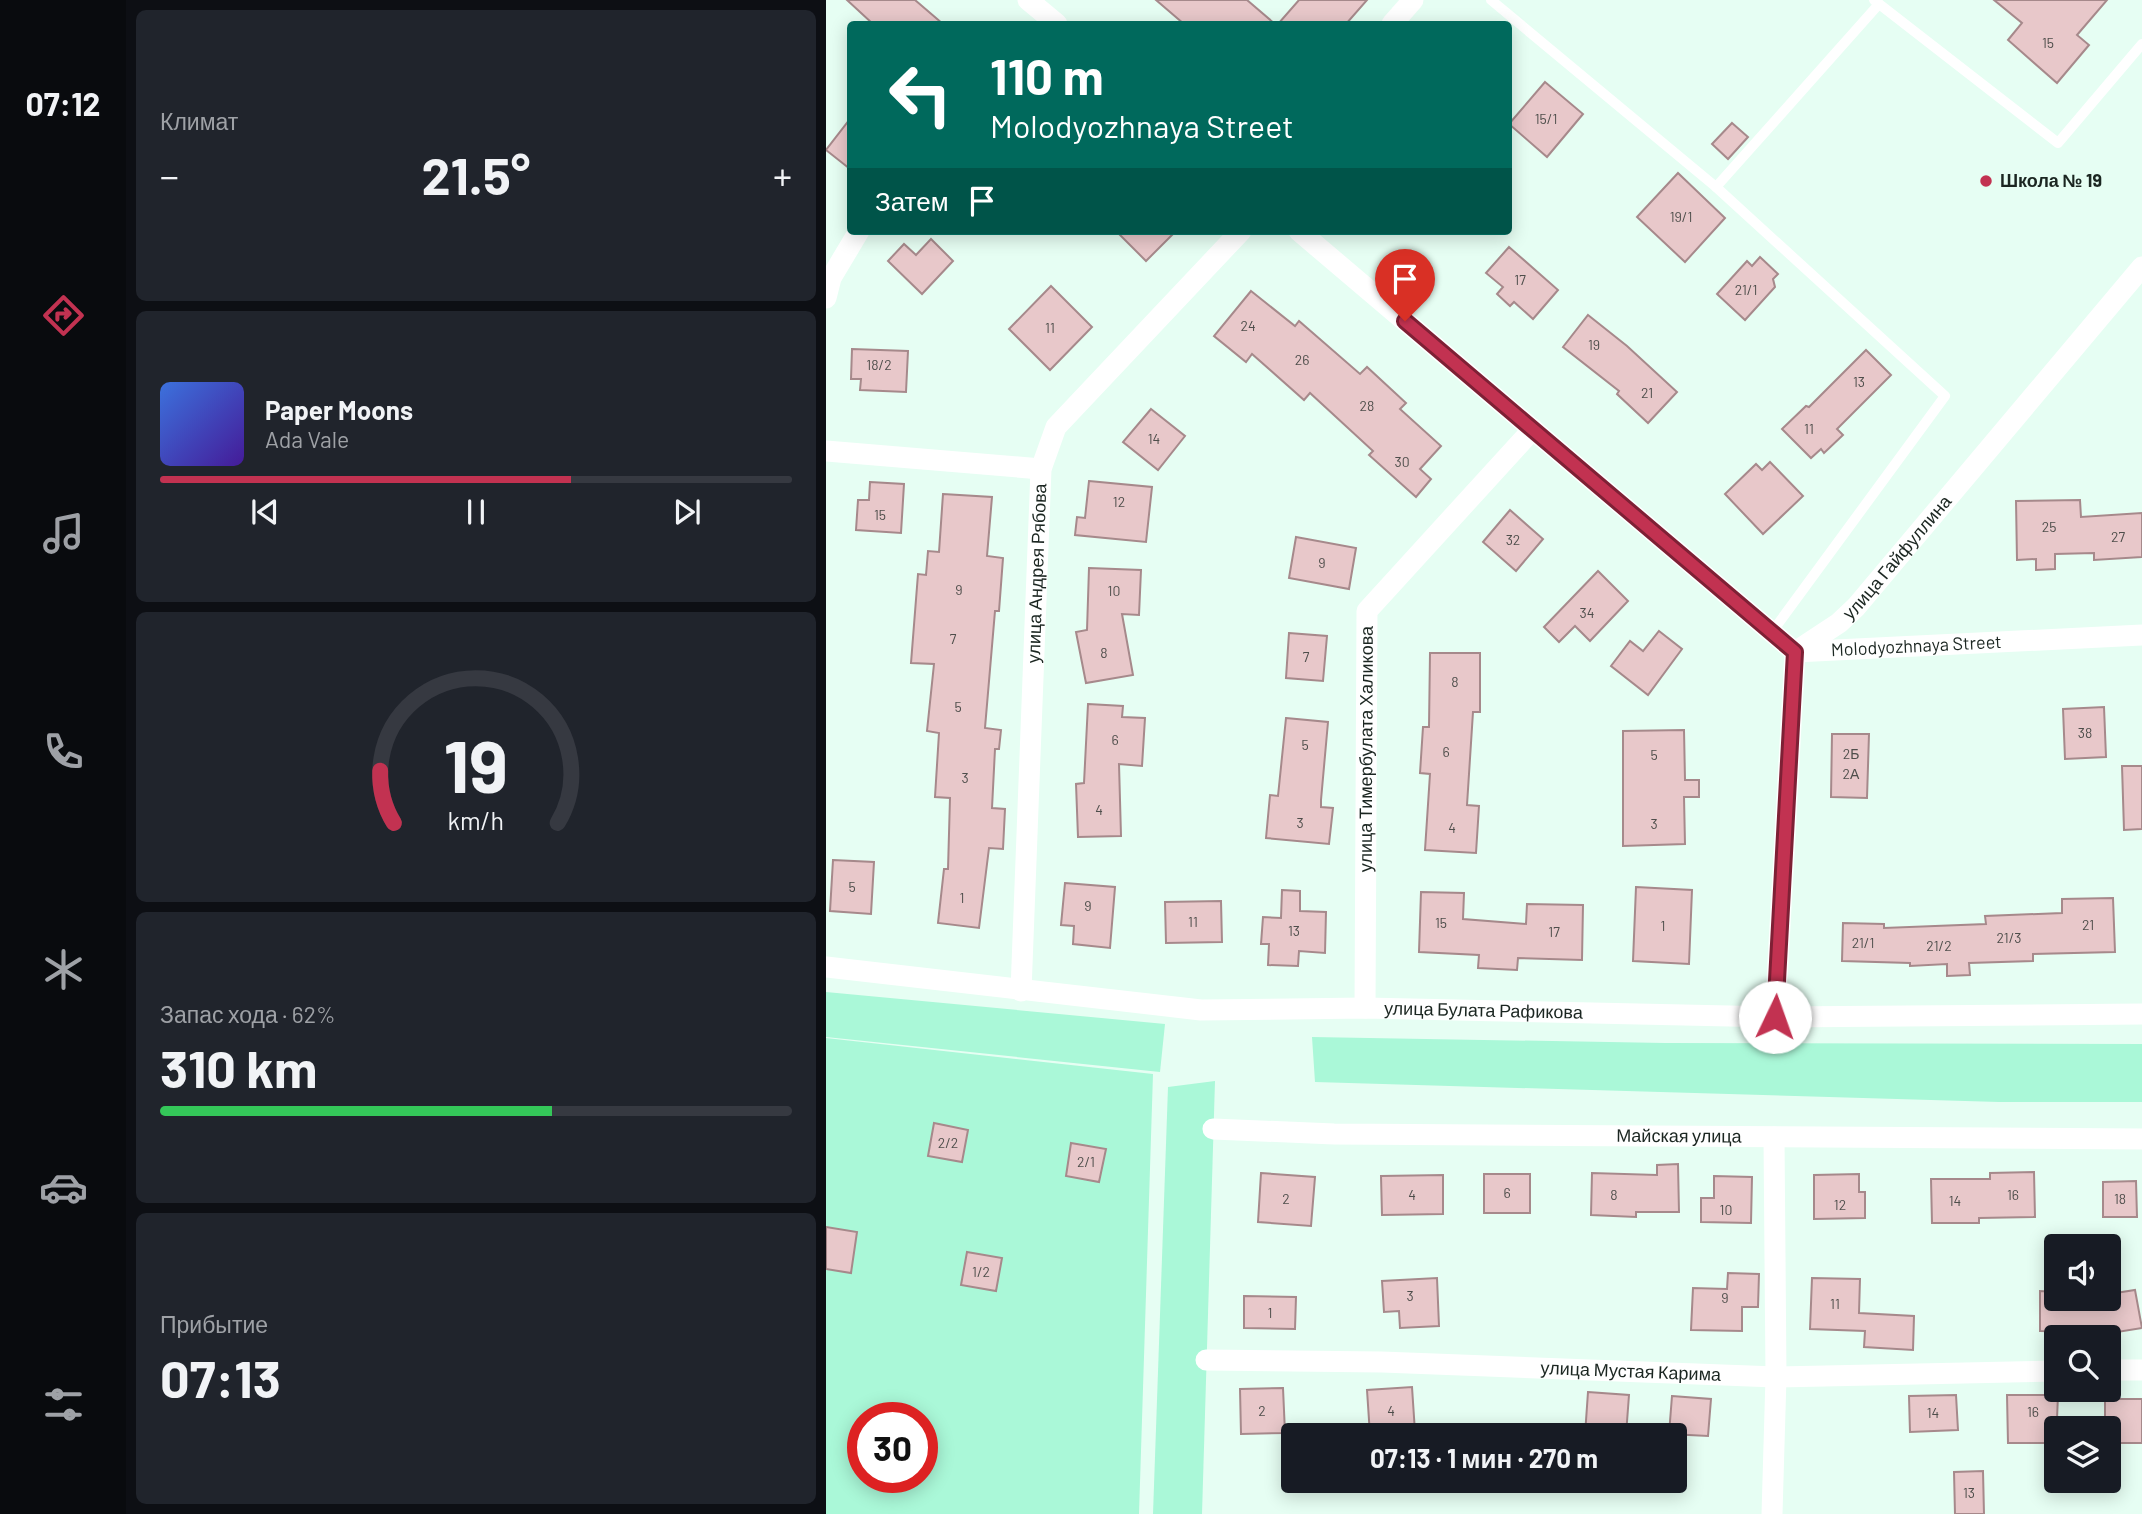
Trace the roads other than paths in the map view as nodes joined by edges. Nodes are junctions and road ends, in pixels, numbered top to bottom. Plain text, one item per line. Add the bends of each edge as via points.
1 (1028, 0) edge
2 (1413, 0) edge
3 (1491, 0) edge
4 (1877, 2) edge
5 (1049, 21) edge
6 (1395, 21) edge
7 (2142, 44) edge
8 (1716, 187) junction
9 (857, 235) edge
10 (1237, 235) edge
11 (1304, 235) edge
12 (2142, 267) edge
13 (826, 298) edge
14 (1532, 429) junction
15 (826, 451) edge
16 (1041, 469) junction
17 (1772, 632) junction
18 (2142, 635) edge
19 (1795, 652) junction
20 (826, 967) edge
21 (1021, 991) junction
22 (1365, 1008) junction
23 (2142, 1014) edge
24 (1775, 1017) junction
25 (1213, 1129) dead end
26 (1774, 1136) junction
27 (2142, 1139) edge
28 (1206, 1360) dead end
29 (2121, 1370) edge
30 (2142, 1370) edge
31 (2044, 1371) edge
32 (1776, 1377) junction
33 (1772, 1514) edge

1 - 5 street
2 - 6 street
3 - 8 lane
4 - 7 lane via 2058,143
4 - 8 lane
8 - 17 lane via 1945,396
9 - 13 street via 831,278
10 - 16 street, улица Андрея Рябова via 1056,427
11 - 14 street
12 - 19 street, улица Гайфуллина via 1856,607
14 - 17 street
14 - 22 street, улица Тимербулата Халикова via 1367,611
15 - 16 street
16 - 21 street, улица Андрея Рябова
17 - 19 street
18 - 19 street, Molodyozhnaya Street
19 - 24 street
20 - 21 street, улица Булата Рафикова
21 - 22 street, улица Булата Рафикова via 1201,1010
22 - 24 street, улица Булата Рафикова
23 - 24 street, улица Булата Рафикова
25 - 26 street, Майская улица
26 - 27 street, Майская улица
26 - 32 street
28 - 32 street, улица Мустая Карима
29 - 30 street
31 - 32 street, улица Мустая Карима
32 - 33 street

